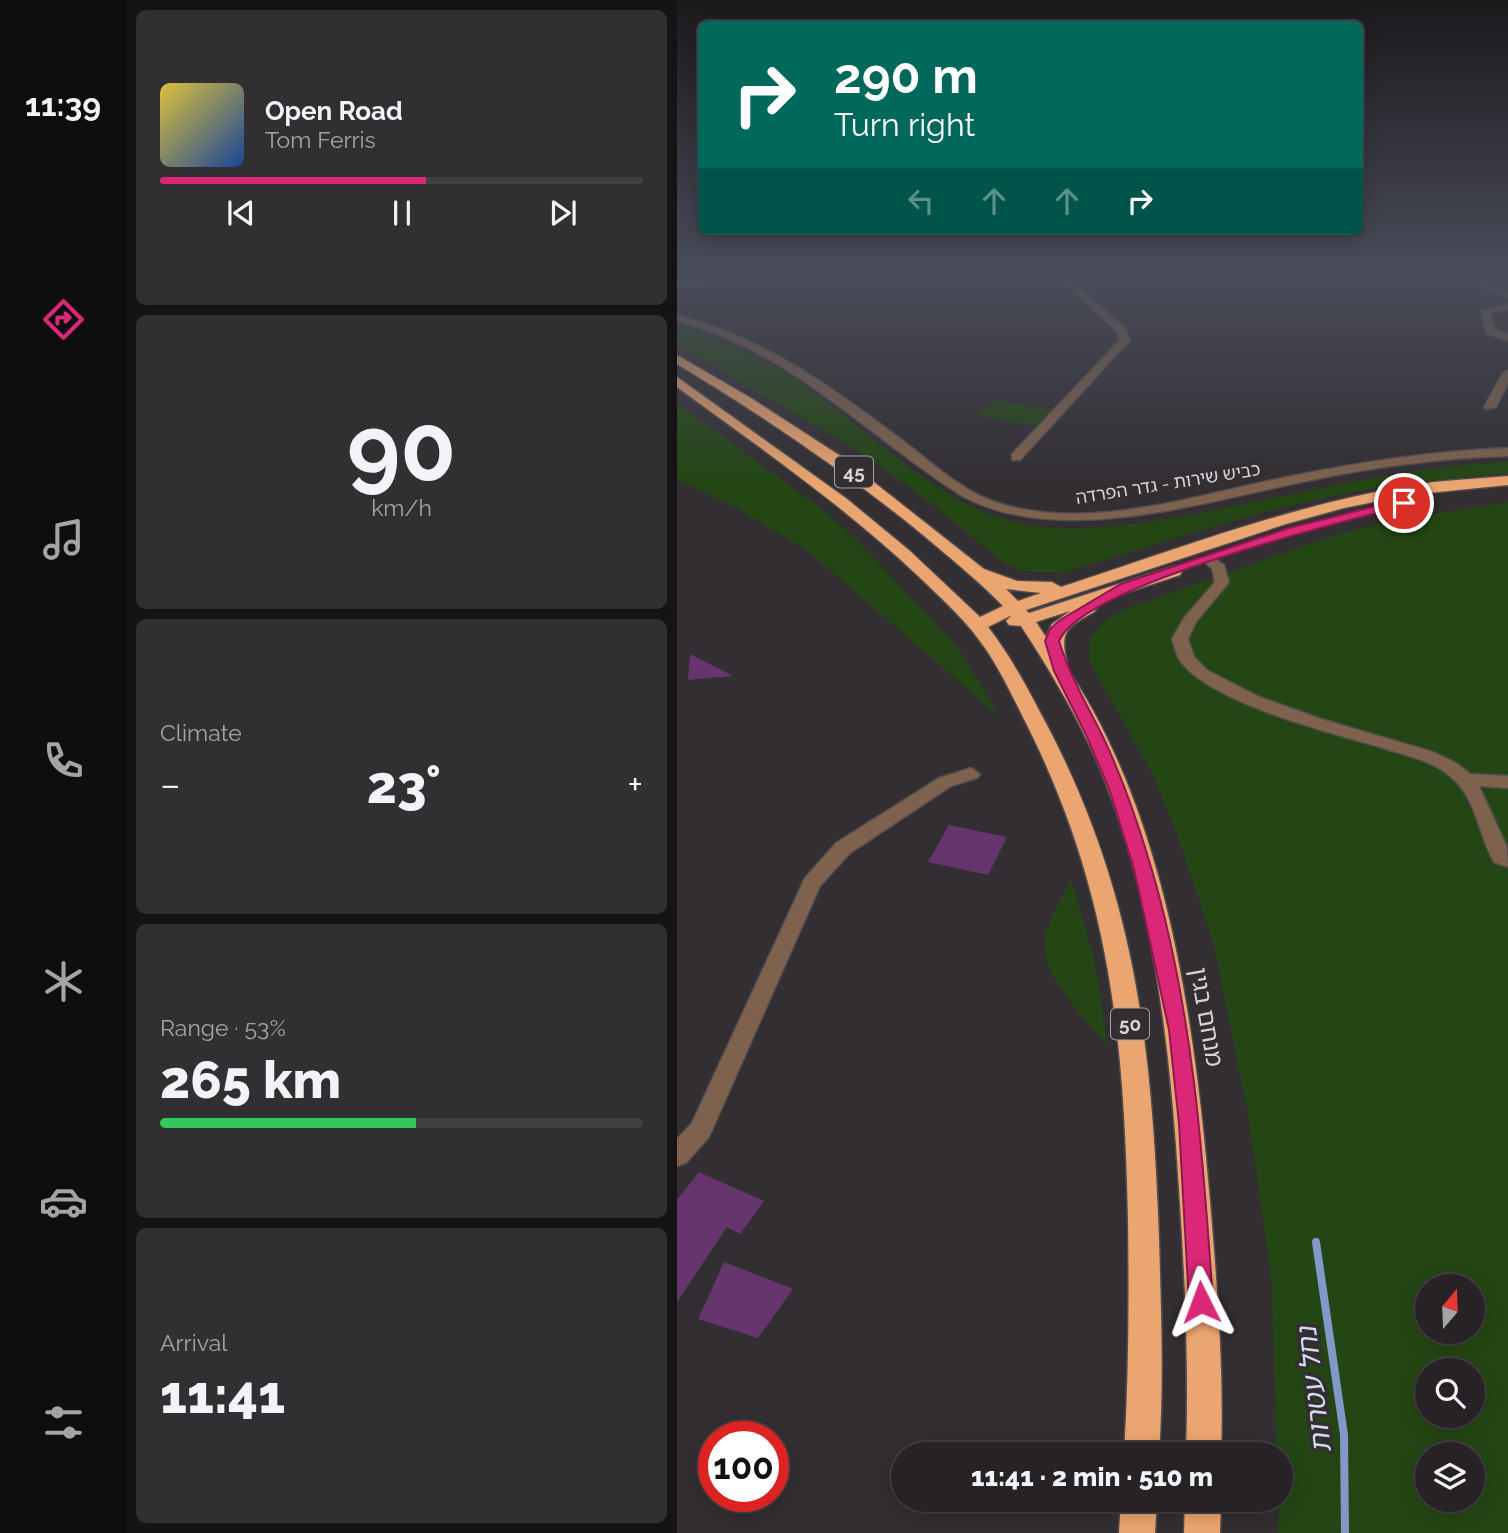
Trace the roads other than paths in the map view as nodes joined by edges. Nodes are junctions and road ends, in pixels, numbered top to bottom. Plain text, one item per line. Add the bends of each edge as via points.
1 (746, 343) edge
2 (1123, 343) edge
3 (677, 359) edge
4 (1508, 373) edge
5 (677, 381) edge
6 (1490, 407) dead end
7 (1508, 452) edge
8 (1016, 457) dead end
9 (1508, 480) edge
10 (1508, 490) edge
11 (961, 558) junction
12 (1209, 559) junction
13 (1124, 579) junction
14 (1019, 614) junction
15 (978, 625) junction
16 (1061, 671) junction
17 (971, 774) dead end
18 (1466, 780) junction
19 (1508, 782) edge
20 (1508, 860) edge
21 (677, 1155) edge
22 (1143, 1442) edge
23 (1204, 1442) edge
24 (1138, 1512) edge
25 (1203, 1512) edge
26 (1137, 1533) edge
27 (1202, 1533) edge

1 - 7 street, כביש שירות - גדר הפרדה via 787,363 955,486 1014,511 1088,517 1388,461
2 - 8 street
3 - 11 highway, 45 via 861,477
4 - 6 street
5 - 15 highway, 45 via 850,507
9 - 13 highway via 1365,498 1280,521
10 - 12 highway via 1388,505
11 - 13 highway via 997,582 1024,588
11 - 14 highway, 45
12 - 13 highway
12 - 18 street via 1219,568 1222,582 1180,639 1187,660 1239,694 1442,762
13 - 14 highway
13 - 16 highway via 1057,629 1052,641
14 - 15 highway
14 - 16 highway, מנחם בגין / 50
15 - 22 highway, 50 via 1006,664 1074,802 1116,940 1132,1033 1140,1125
16 - 23 highway, מנחם בגין / 50 via 1118,791 1143,869 1179,1030 1200,1274
17 - 21 street via 945,782 843,848 812,883 701,1130
18 - 19 street
18 - 20 street via 1501,857
24 - 26 highway
25 - 27 highway

